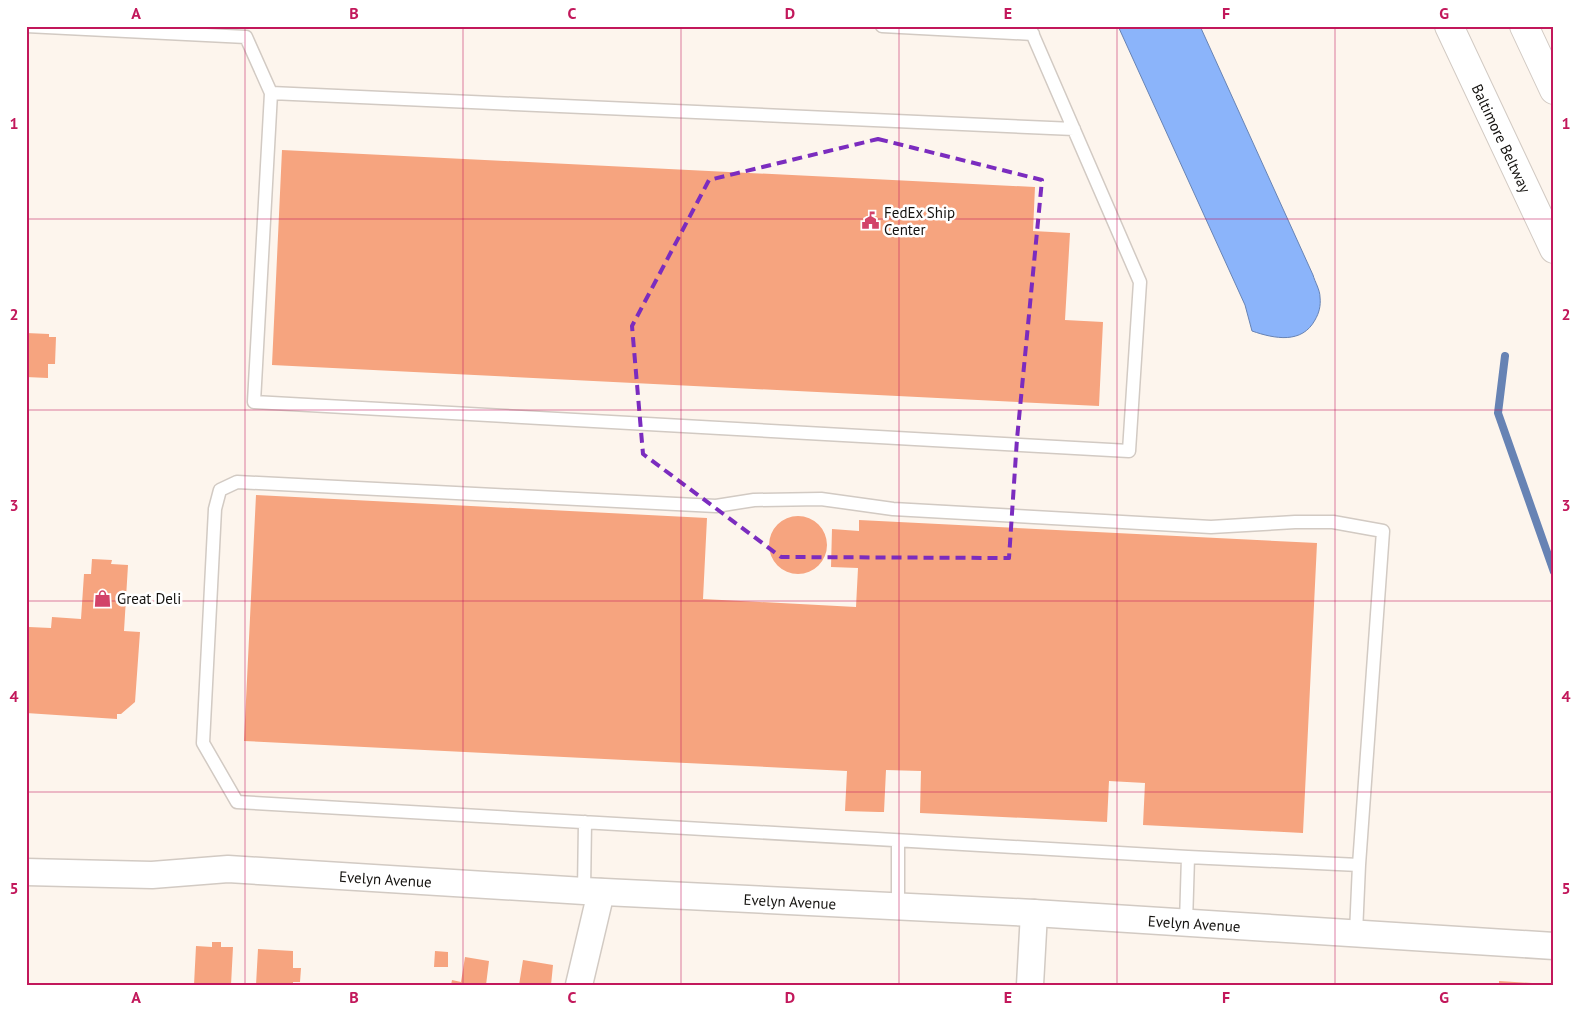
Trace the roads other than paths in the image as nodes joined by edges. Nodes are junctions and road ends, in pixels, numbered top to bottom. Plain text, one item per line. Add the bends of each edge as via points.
1 (26, 26) edge
2 (882, 26) edge
3 (1449, 26) edge
4 (1524, 26) edge
5 (1031, 30) edge
6 (1554, 90) edge
7 (271, 93) junction
8 (1074, 128) junction
9 (1554, 249) edge
10 (585, 822) junction
11 (898, 841) junction
12 (1188, 857) junction
13 (1359, 865) junction
14 (26, 872) edge
15 (592, 891) junction
16 (898, 906) junction
17 (1034, 913) junction
18 (1186, 923) junction
19 (1356, 934) junction
20 (1554, 946) edge
21 (578, 985) edge
22 (1030, 985) edge

1 - 7 lane via 246,37
2 - 5 lane
3 - 9 highway, Baltimore Beltway
4 - 6 highway
5 - 8 lane
7 - 8 lane
7 - 8 lane via 254,402 1130,451 1140,282
10 - 11 lane
10 - 13 lane via 237,802 203,743 215,509 220,490 237,482 716,506 754,500 821,499 903,510 1211,527 1333,522 1383,531
10 - 15 lane
11 - 12 lane
11 - 16 lane
12 - 13 lane
12 - 18 lane
13 - 19 lane
14 - 15 street, Evelyn Avenue via 152,875 228,869
15 - 16 street, Evelyn Avenue
15 - 21 street
16 - 17 street, Evelyn Avenue
17 - 18 street, Evelyn Avenue
17 - 22 street
18 - 19 street, Evelyn Avenue
19 - 20 street, Evelyn Avenue

